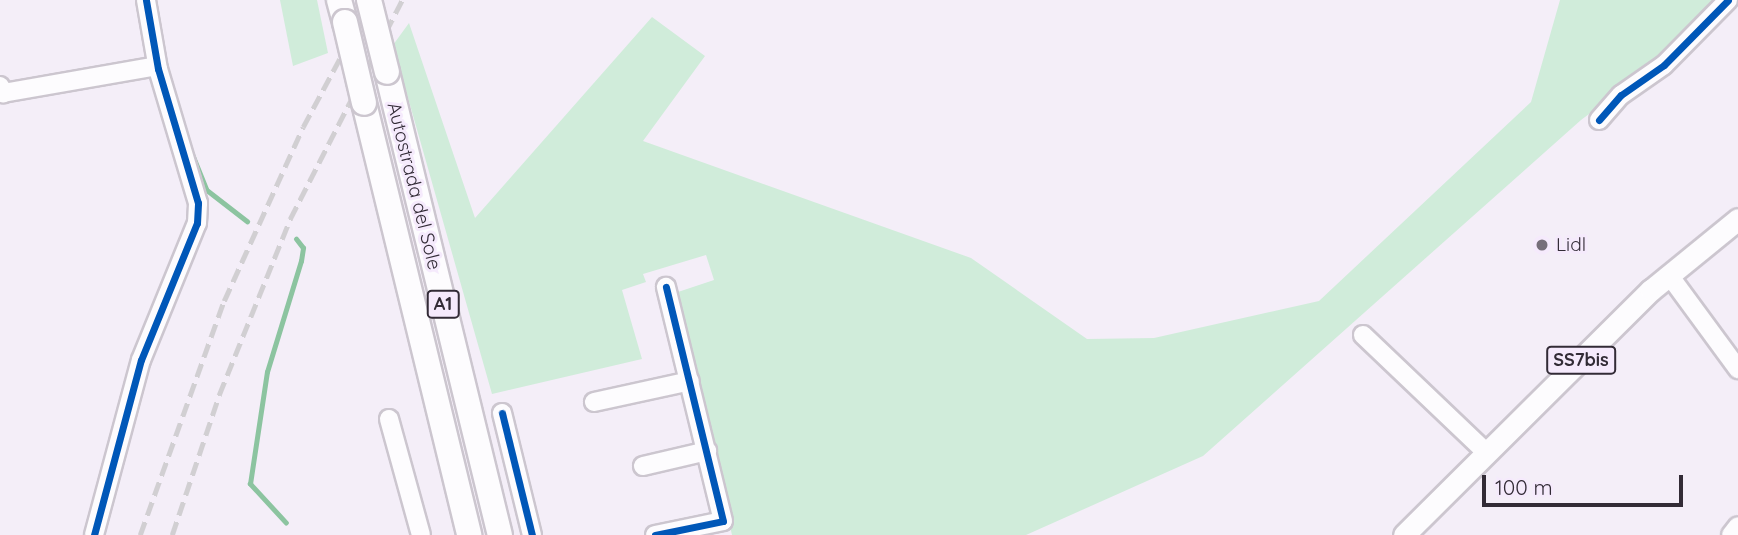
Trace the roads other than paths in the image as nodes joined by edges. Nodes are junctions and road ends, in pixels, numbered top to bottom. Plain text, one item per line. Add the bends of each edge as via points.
1 (146, 0) edge
2 (369, 0) edge
3 (1731, 2) edge
4 (342, 11) edge
5 (157, 66) junction
6 (0, 86) edge
7 (1599, 120) dead end
8 (1738, 219) edge
9 (1669, 275) junction
10 (666, 287) dead end
11 (1363, 335) dead end
12 (1738, 369) edge
13 (690, 381) junction
14 (594, 402) dead end
15 (502, 413) dead end
16 (389, 419) dead end
17 (707, 451) junction
18 (1487, 453) junction
19 (643, 466) dead end
20 (1738, 526) edge
21 (725, 528) edge
22 (94, 535) edge
23 (421, 535) edge
24 (469, 535) edge
25 (500, 535) edge
26 (532, 535) edge
27 (655, 535) edge
28 (1404, 535) edge
29 (1731, 535) edge

1 - 5 street
2 - 25 highway, Autostrada del Sole / A1, bridge
3 - 7 street via 1664,65 1621,95
4 - 24 highway, Autostrada del Sole / A1, bridge
5 - 6 street via 3,93
5 - 22 street via 198,203 197,223 141,360
8 - 9 main road, SS7bis
9 - 12 street
9 - 18 main road, SS7bis
10 - 13 street
11 - 18 street
13 - 14 street
13 - 17 street
15 - 26 street
16 - 23 street
17 - 19 street
17 - 21 street
18 - 28 main road, SS7bis
20 - 29 street
21 - 27 street

